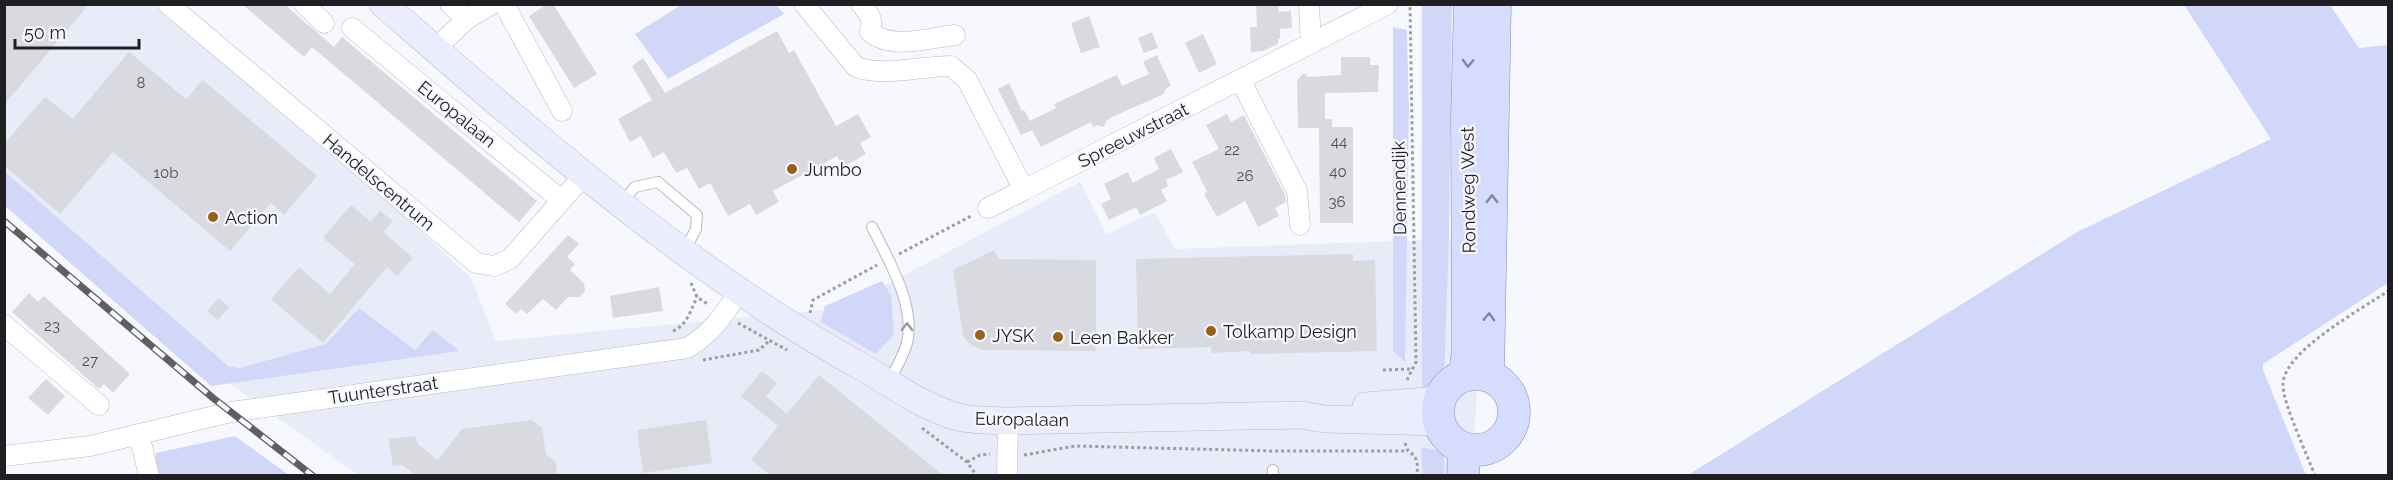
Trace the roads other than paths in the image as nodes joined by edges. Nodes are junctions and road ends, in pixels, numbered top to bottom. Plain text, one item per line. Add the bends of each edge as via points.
1 (168, 4) edge
2 (304, 4) edge
3 (383, 4) edge
4 (450, 4) edge
5 (492, 4) edge
6 (504, 4) edge
7 (804, 4) edge
8 (861, 4) edge
9 (1309, 4) edge
10 (1388, 4) edge
11 (1470, 4) edge
12 (1495, 4) edge
13 (467, 19) junction
14 (324, 23) dead end
15 (352, 28) dead end
16 (870, 32) junction
17 (955, 35) dead end
18 (891, 42) junction
19 (1311, 44) junction
20 (435, 49) junction
21 (841, 49) junction
22 (894, 70) junction
23 (1241, 81) junction
24 (562, 111) dead end
25 (585, 174) junction
26 (1024, 190) junction
27 (561, 200) junction
28 (621, 203) junction
29 (988, 208) road end
30 (1300, 225) dead end
31 (872, 227) dead end
32 (684, 253) junction
33 (739, 292) junction
34 (4, 325) edge
35 (1476, 376) junction
36 (889, 382) junction
37 (99, 405) dead end
38 (1441, 409) junction
39 (1008, 421) junction
40 (139, 434) junction
41 (4, 456) edge
42 (1475, 462) edge
43 (149, 476) edge
44 (1007, 476) edge

1 - 27 street, Handelscentrum via 476,263 494,266 510,259
2 - 14 street
3 - 20 street, Europalaan
4 - 13 street
5 - 13 street
6 - 24 street
7 - 21 street
8 - 16 street via 873,23
9 - 19 street
10 - 19 street, Spreeuwstraat
11 -> 35 main road, Rondweg West via 1468,349
35 -> 12 main road, Rondweg West
13 - 20 street
15 - 27 street, Europalaan
16 - 18 street
16 - 21 street
17 - 18 street
18 - 22 street
19 - 23 street, Spreeuwstraat
20 - 25 street, Europalaan
21 - 22 street via 856,67 868,72
22 - 26 street via 951,66 967,80
23 - 26 street, Spreeuwstraat
23 - 30 street via 1297,191
25 - 27 street, Handelscentrum
25 - 28 street, Europalaan
26 - 29 street, Spreeuwstraat
28 - 32 street, Europalaan
28 - 32 lane via 635,188 658,182 697,215 696,229
36 -> 31 lane via 907,341 908,316 900,285
32 - 33 street, Europalaan
33 - 36 street, Europalaan
33 - 40 street, Tuunterstraat via 717,324 687,348 231,412
34 - 37 street
35 - 38 main road via 1455,381
35 - 42 main road via 1499,382 1508,390 1515,413 1506,436
36 - 39 street, Europalaan via 933,408 959,417
38 - 39 street, Europalaan via 1426,401 1404,411 1322,410 1302,415
38 - 42 main road via 1445,433
39 - 44 street
40 - 41 street, Tuunterstraat via 90,446
40 - 43 street

